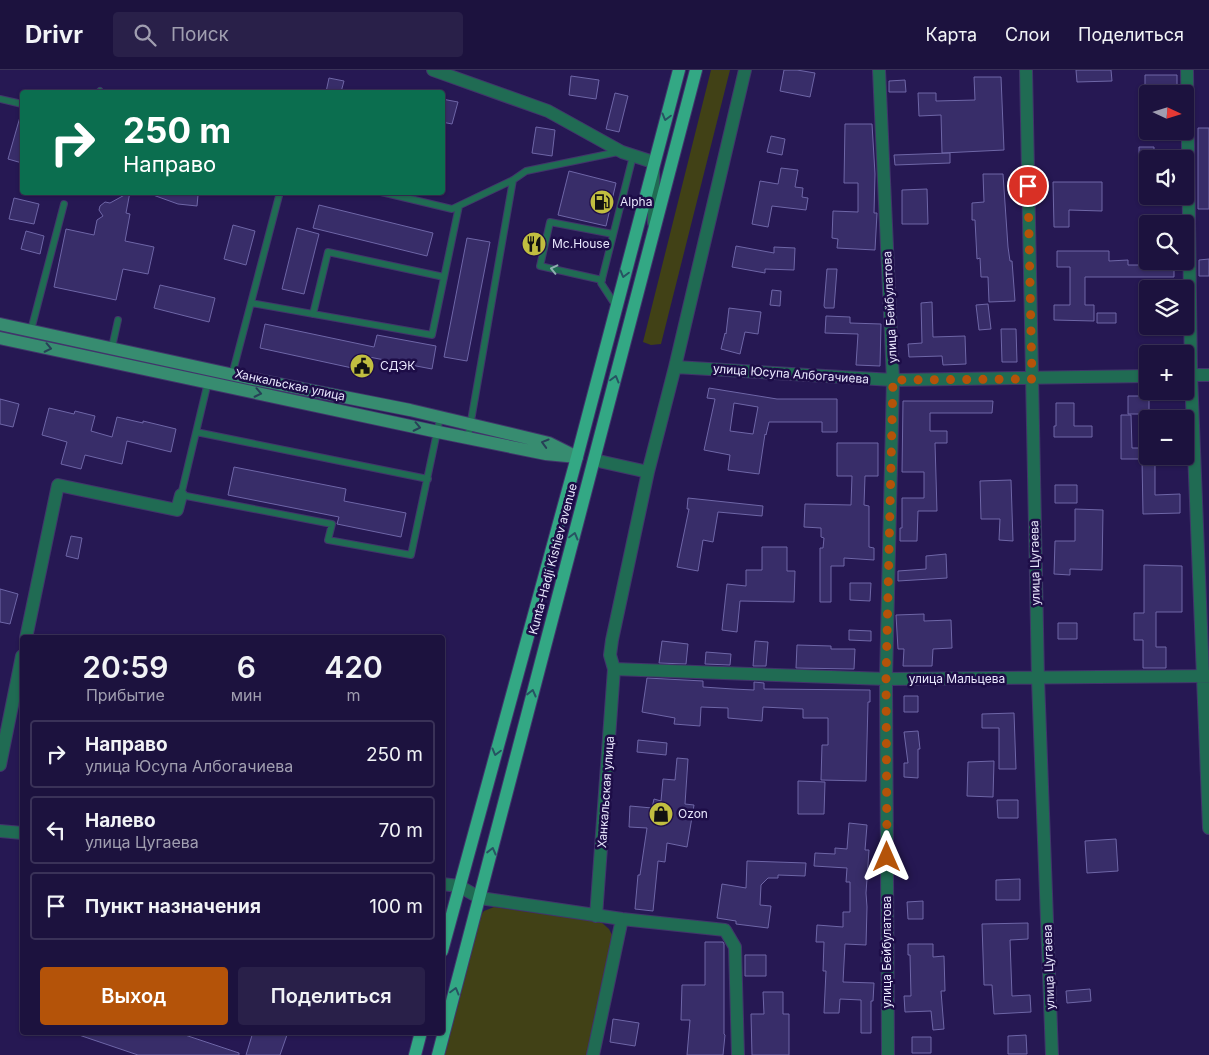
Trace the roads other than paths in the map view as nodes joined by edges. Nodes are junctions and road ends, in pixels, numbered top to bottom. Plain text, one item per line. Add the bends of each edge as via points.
1 (433, 70) edge
2 (679, 70) edge
3 (696, 70) edge
4 (745, 70) edge
5 (879, 70) edge
6 (1026, 70) edge
7 (1187, 70) edge
8 (0, 100) edge
9 (20, 104) edge
10 (628, 154) junction
11 (653, 162) junction
12 (513, 180) junction
13 (279, 195) edge
14 (394, 195) edge
15 (64, 204) dead end
16 (459, 206) junction
17 (654, 230) junction
18 (614, 234) junction
19 (444, 277) junction
20 (602, 280) junction
21 (251, 303) junction
22 (616, 306) junction
23 (313, 314) junction
24 (118, 320) dead end
25 (0, 324) edge
26 (31, 330) junction
27 (0, 338) edge
28 (1188, 345) edge
29 (112, 347) junction
30 (675, 367) junction
31 (211, 369) junction
32 (233, 373) junction
33 (1194, 375) edge
34 (1209, 375) edge
35 (1139, 376) edge
36 (1032, 379) junction
37 (893, 380) junction
38 (208, 382) junction
39 (230, 387) junction
40 (1189, 400) edge
41 (440, 418) junction
42 (471, 425) junction
43 (196, 432) junction
44 (438, 432) junction
45 (468, 438) junction
46 (577, 457) junction
47 (594, 460) junction
48 (648, 472) junction
49 (428, 479) junction
50 (181, 495) junction
51 (27, 635) edge
52 (20, 666) edge
53 (614, 669) junction
54 (1206, 676) edge
55 (886, 679) junction
56 (1038, 679) junction
57 (0, 765) edge
58 (1209, 828) edge
59 (0, 831) edge
60 (20, 833) edge
61 (445, 884) edge
62 (459, 886) junction
63 (480, 898) junction
64 (596, 916) junction
65 (622, 919) junction
66 (445, 939) edge
67 (445, 1029) edge
68 (420, 1035) edge
69 (443, 1035) edge
70 (415, 1055) edge
71 (438, 1055) edge
72 (593, 1055) edge
73 (738, 1055) edge
74 (888, 1055) edge
75 (1052, 1055) edge

1 - 10 street via 548,111
2 -> 11 main road, Kunta-Hadji Kishiev avenue
3 - 17 main road, Kunta-Hadji Kishiev avenue
4 - 30 street
5 - 37 street, улица Бейбулатова
6 - 36 street, улица Цугаева
7 - 28 street
8 - 9 lane
10 - 11 street
10 - 12 lane via 526,171
10 - 18 lane
11 - 17 street
11 -> 22 main road, Kunta-Hadji Kishiev avenue
12 - 16 lane
12 - 42 lane
13 - 21 lane
14 - 16 lane via 452,209
15 - 26 lane
16 - 19 lane
47 -> 17 main road, Kunta-Hadji Kishiev avenue
18 - 20 lane
20 -> 18 lane via 540,266 550,222
19 - 23 lane via 432,335
19 - 23 lane via 328,252
20 - 22 lane
21 - 23 lane
21 - 32 lane
22 - 46 main road, Kunta-Hadji Kishiev avenue
24 - 29 lane
25 - 26 street, Ханкальская улица
26 - 29 street, Ханкальская улица
27 -> 38 street, Ханкальская улица
29 - 31 street, Ханкальская улица
30 - 37 street, улица Юсупа Албогачиева
30 - 48 street
31 - 32 street, Ханкальская улица
31 - 38 lane
32 - 39 lane
32 - 41 street, Ханкальская улица
33 - 34 street
35 - 36 street, улица Юсупа Албогачиева
36 - 37 street, улица Юсупа Албогачиева
36 - 56 street, улица Цугаева
37 - 55 street, улица Бейбулатова
38 - 39 street, Ханкальская улица
38 - 43 lane
39 -> 44 street, Ханкальская улица
40 - 54 street
41 - 42 street, Ханкальская улица
41 - 44 lane
42 - 45 lane
46 -> 42 street, Ханкальская улица via 549,444
43 - 49 lane
43 - 50 lane
44 - 45 street, Ханкальская улица
44 - 49 lane
45 - 46 street, Ханкальская улица
46 - 47 street, Ханкальская улица
46 -> 62 main road, Kunta-Hadji Kishiev avenue
47 - 48 street
63 -> 47 main road, Kunta-Hadji Kishiev avenue
48 - 53 street via 612,640 610,655
49 - 50 lane via 411,555 328,540 332,524
50 - 51 street via 177,510 58,485
52 - 57 street
53 - 55 street, улица Мальцева
53 - 64 street, Ханкальская улица
54 - 56 street, улица Мальцева
54 - 58 street
55 - 56 street, улица Мальцева
55 - 74 street, улица Бейбулатова
56 - 75 street, улица Цугаева
59 - 60 street
61 - 62 street
62 - 63 street
62 - 66 main road, Kunta-Hadji Kishiev avenue
63 - 64 street
67 -> 63 main road, Kunta-Hadji Kishiev avenue
64 - 65 street
65 - 72 street
65 - 73 street via 725,930 735,947
68 - 70 main road
71 -> 69 main road, Kunta-Hadji Kishiev avenue

